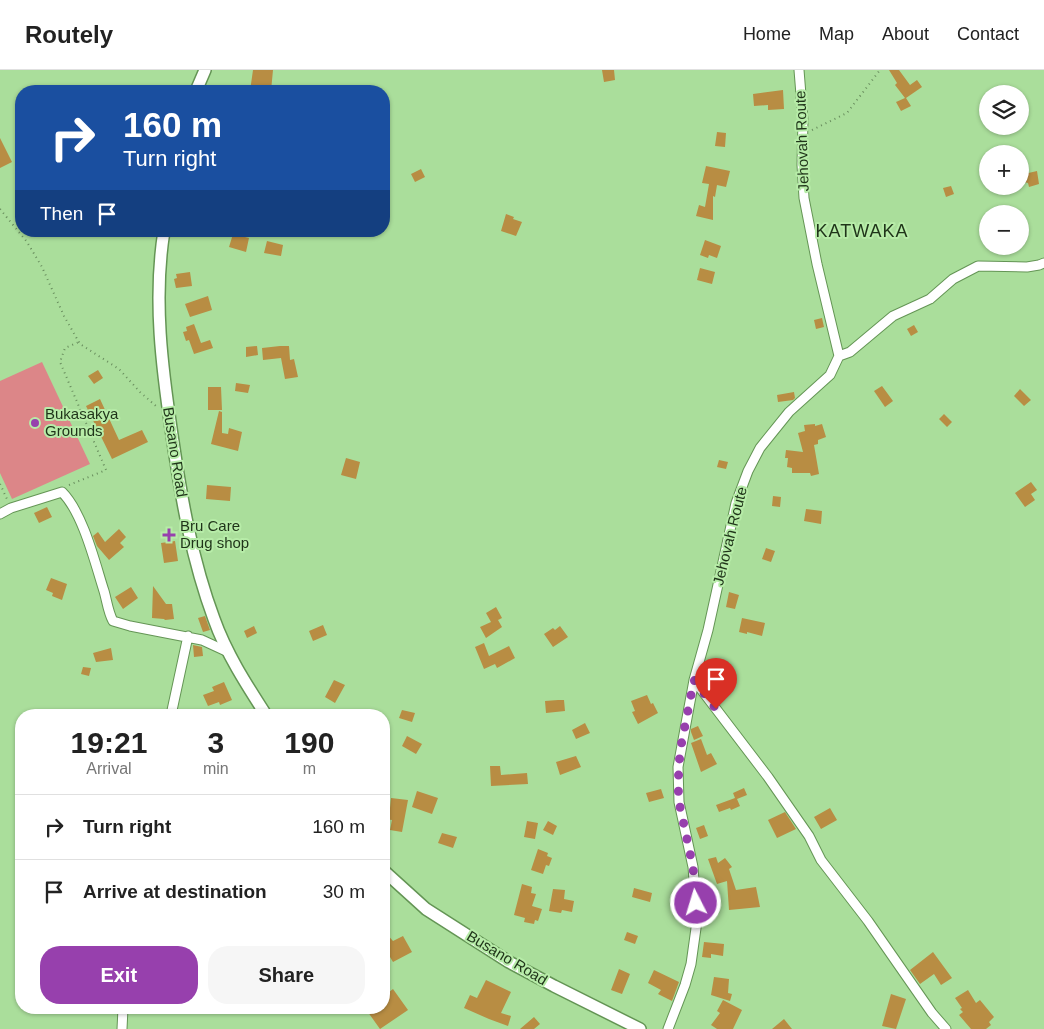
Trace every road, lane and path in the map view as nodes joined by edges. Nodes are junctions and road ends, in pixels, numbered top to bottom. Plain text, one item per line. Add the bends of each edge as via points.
1 (205, 70) edge
2 (799, 70) edge
3 (880, 70) edge
4 (199, 85) edge
5 (803, 135) junction
6 (0, 209) edge
7 (15, 227) edge
8 (23, 237) edge
9 (163, 237) edge
10 (1044, 263) edge
11 (79, 342) junction
12 (839, 356) junction
13 (170, 417) junction
14 (0, 484) edge
15 (63, 488) dead end
16 (11, 508) junction
17 (0, 514) edge
18 (188, 636) junction
19 (228, 652) junction
20 (694, 680) junction
21 (172, 709) edge
22 (262, 709) edge
23 (390, 876) edge
24 (123, 1014) edge
25 (122, 1029) edge
26 (640, 1029) edge
27 (668, 1029) edge
28 (946, 1029) edge

1 - 4 street
2 - 5 street, Jehovah Route
3 - 5 path via 847,112
5 - 12 street, Jehovah Route via 802,174 807,217
6 - 7 path
8 - 11 path via 42,267
9 - 13 street, Busano Road via 160,336
10 - 12 street via 1027,267 978,266 953,279 930,299 893,316 850,352
11 - 13 path via 119,369
11 - 15 path via 65,348 60,362 106,470
12 - 20 street, Jehovah Route via 830,375 789,412 760,448 748,471 736,503
13 - 19 street, Busano Road via 193,552
14 - 16 path
16 - 17 street
16 - 18 street via 62,492 76,511 113,621
18 - 19 street
18 - 21 street
19 - 22 street, Busano Road
20 - 27 street, Jehovah Route via 680,751 678,784 693,867 697,921 691,964
20 - 28 street via 768,777 809,836 821,860
23 - 26 street, Busano Road via 426,908 509,962
24 - 25 street

